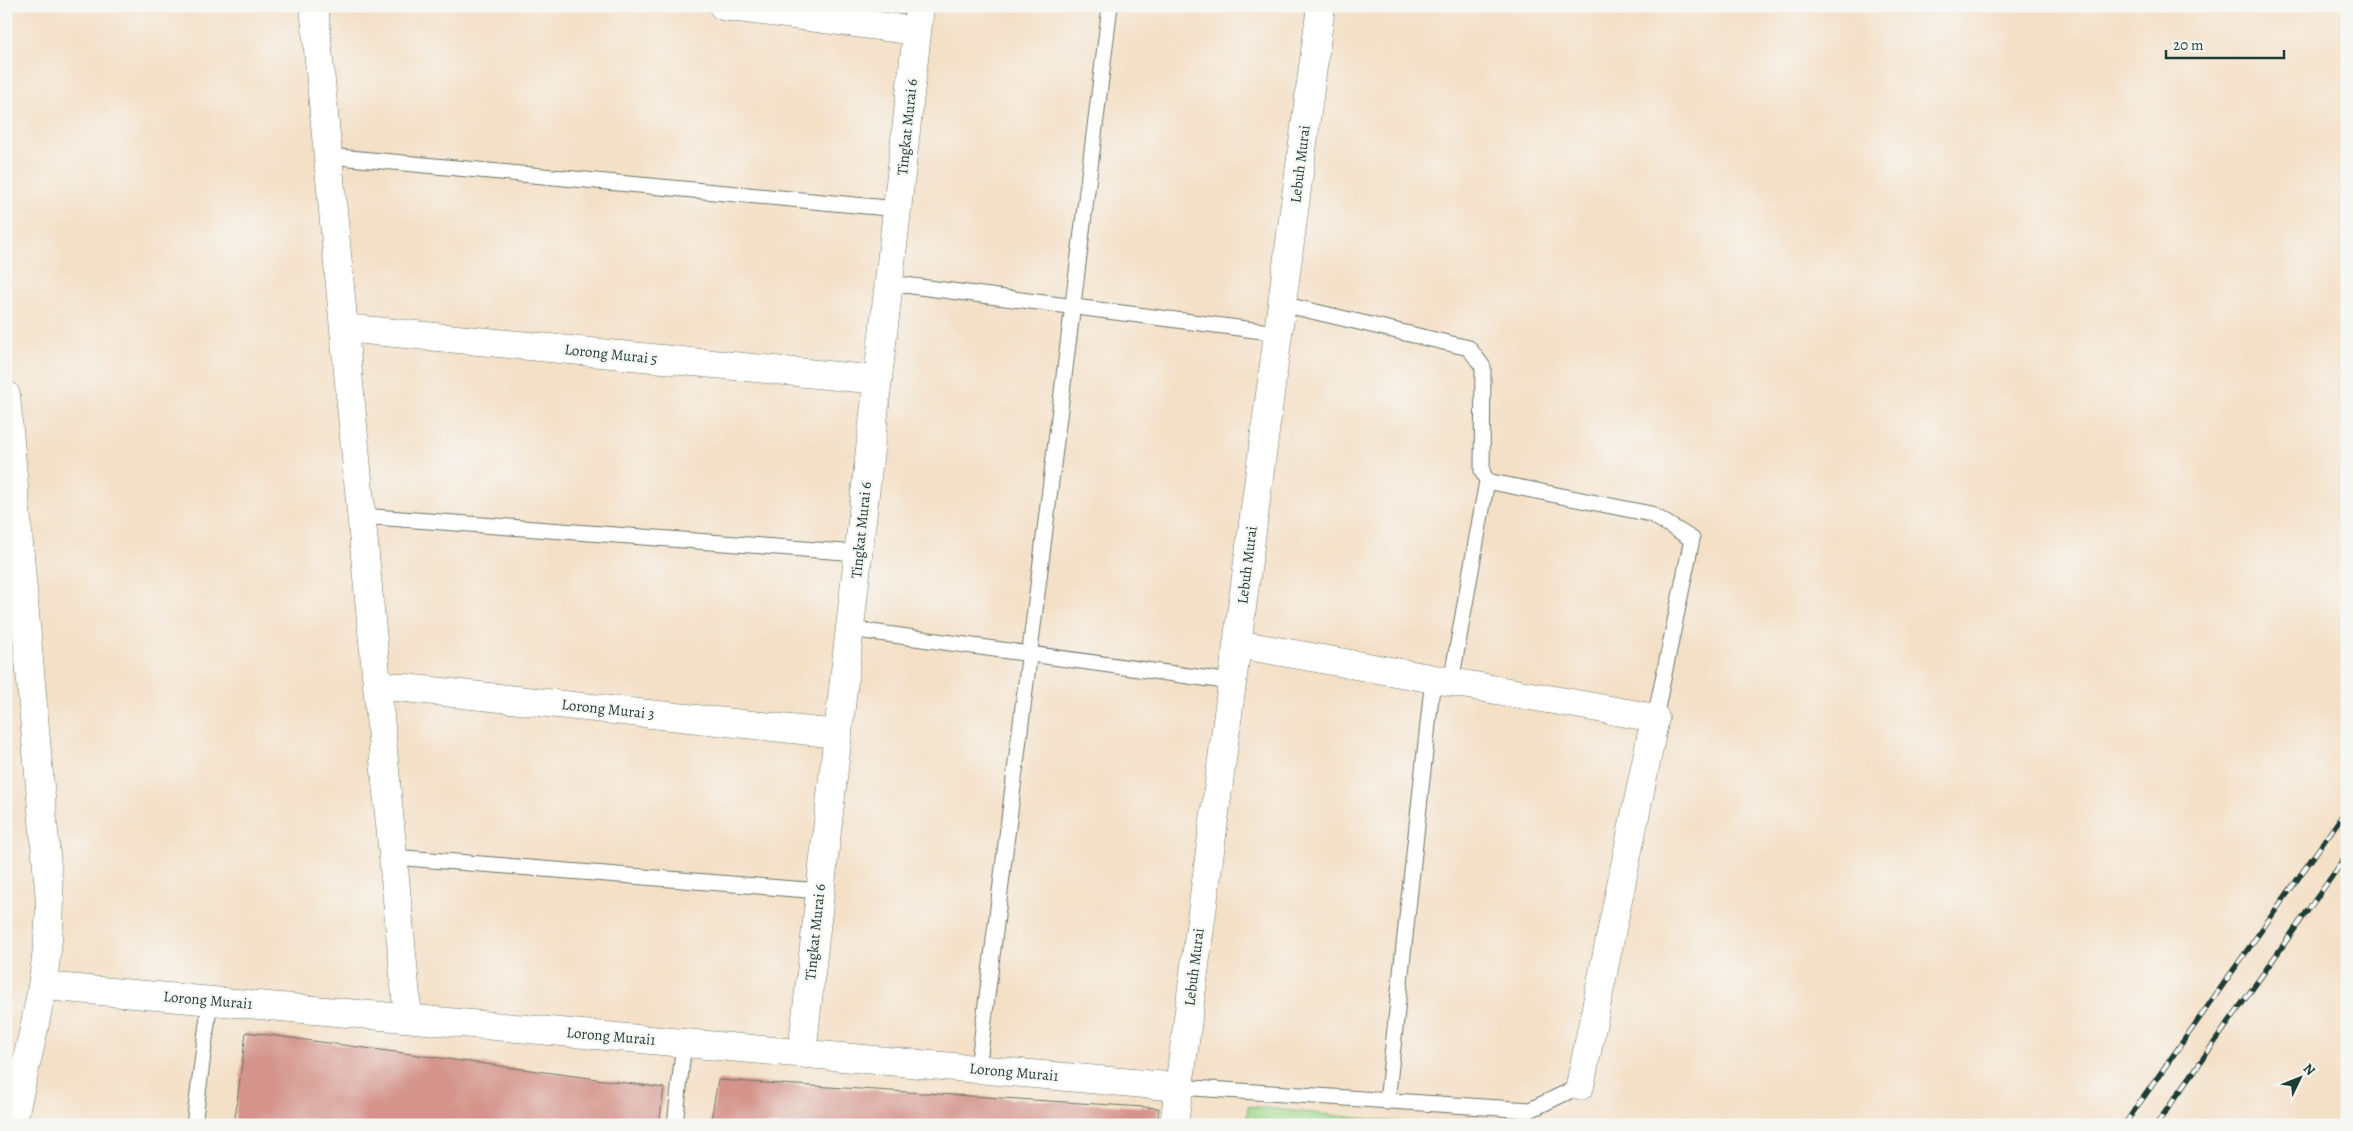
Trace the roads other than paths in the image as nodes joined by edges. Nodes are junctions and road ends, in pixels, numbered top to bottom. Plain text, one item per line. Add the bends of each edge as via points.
1 (314, 6) edge
2 (722, 6) edge
3 (1110, 6) edge
4 (1321, 6) edge
5 (919, 18) edge
6 (328, 156) junction
7 (898, 208) junction
8 (889, 283) junction
9 (1282, 304) junction
10 (1073, 306) junction
11 (344, 328) junction
12 (1278, 333) junction
13 (878, 380) junction
14 (6, 396) edge
15 (1487, 481) junction
16 (362, 516) junction
17 (858, 553) junction
18 (850, 628) junction
19 (1237, 644) junction
20 (1030, 654) junction
21 (1442, 680) junction
22 (1232, 682) junction
23 (378, 685) junction
24 (1655, 718) junction
25 (838, 734) junction
26 (393, 857) junction
27 (820, 891) junction
28 (44, 986) junction
29 (210, 1000) junction
30 (408, 1018) junction
31 (684, 1042) junction
32 (802, 1053) junction
33 (978, 1069) junction
34 (1580, 1086) joint
35 (1178, 1087) junction
36 (1387, 1102) junction
37 (12, 1125) edge
38 (194, 1125) edge
39 (675, 1125) edge
40 (1174, 1125) edge

1 - 6 street
2 - 5 street
3 - 10 lane
4 - 9 street, Lebuh Murai
5 - 7 street, Tingkat Murai 6
6 - 7 lane
6 - 11 street
7 - 8 street, Tingkat Murai 6
8 - 10 lane
8 - 13 street, Tingkat Murai 6
9 - 12 street, Lebuh Murai
9 - 15 lane via 1469,348 1483,367 1482,471
10 - 12 lane
10 - 20 lane
11 - 13 street, Lorong Murai 5
11 - 16 street
12 - 19 street, Lebuh Murai
13 - 17 street, Tingkat Murai 6
14 - 28 street via 50,901
15 - 21 lane
15 - 24 lane via 1651,514 1692,538
16 - 17 lane
16 - 23 street
17 - 18 street, Tingkat Murai 6
18 - 20 lane
18 - 25 street, Tingkat Murai 6
19 - 21 street
19 - 22 street, Lebuh Murai
20 - 22 lane
20 - 33 lane
21 - 24 street
21 - 36 lane
22 - 35 street, Lebuh Murai
23 - 25 street, Lorong Murai 3
23 - 26 street
24 - 34 street
25 - 27 street, Tingkat Murai 6
26 - 27 lane
26 - 30 street
27 - 32 street, Tingkat Murai 6
28 - 29 street, Lorong Murai1
28 - 37 street
29 - 30 street, Lorong Murai1
29 - 38 lane
30 - 31 street, Lorong Murai1
31 - 32 street, Lorong Murai1
31 - 39 lane
32 - 33 street, Lorong Murai1
33 - 35 street, Lorong Murai1
34 - 36 lane via 1530,1110
35 - 36 lane
35 - 40 street, Lebuh Murai

